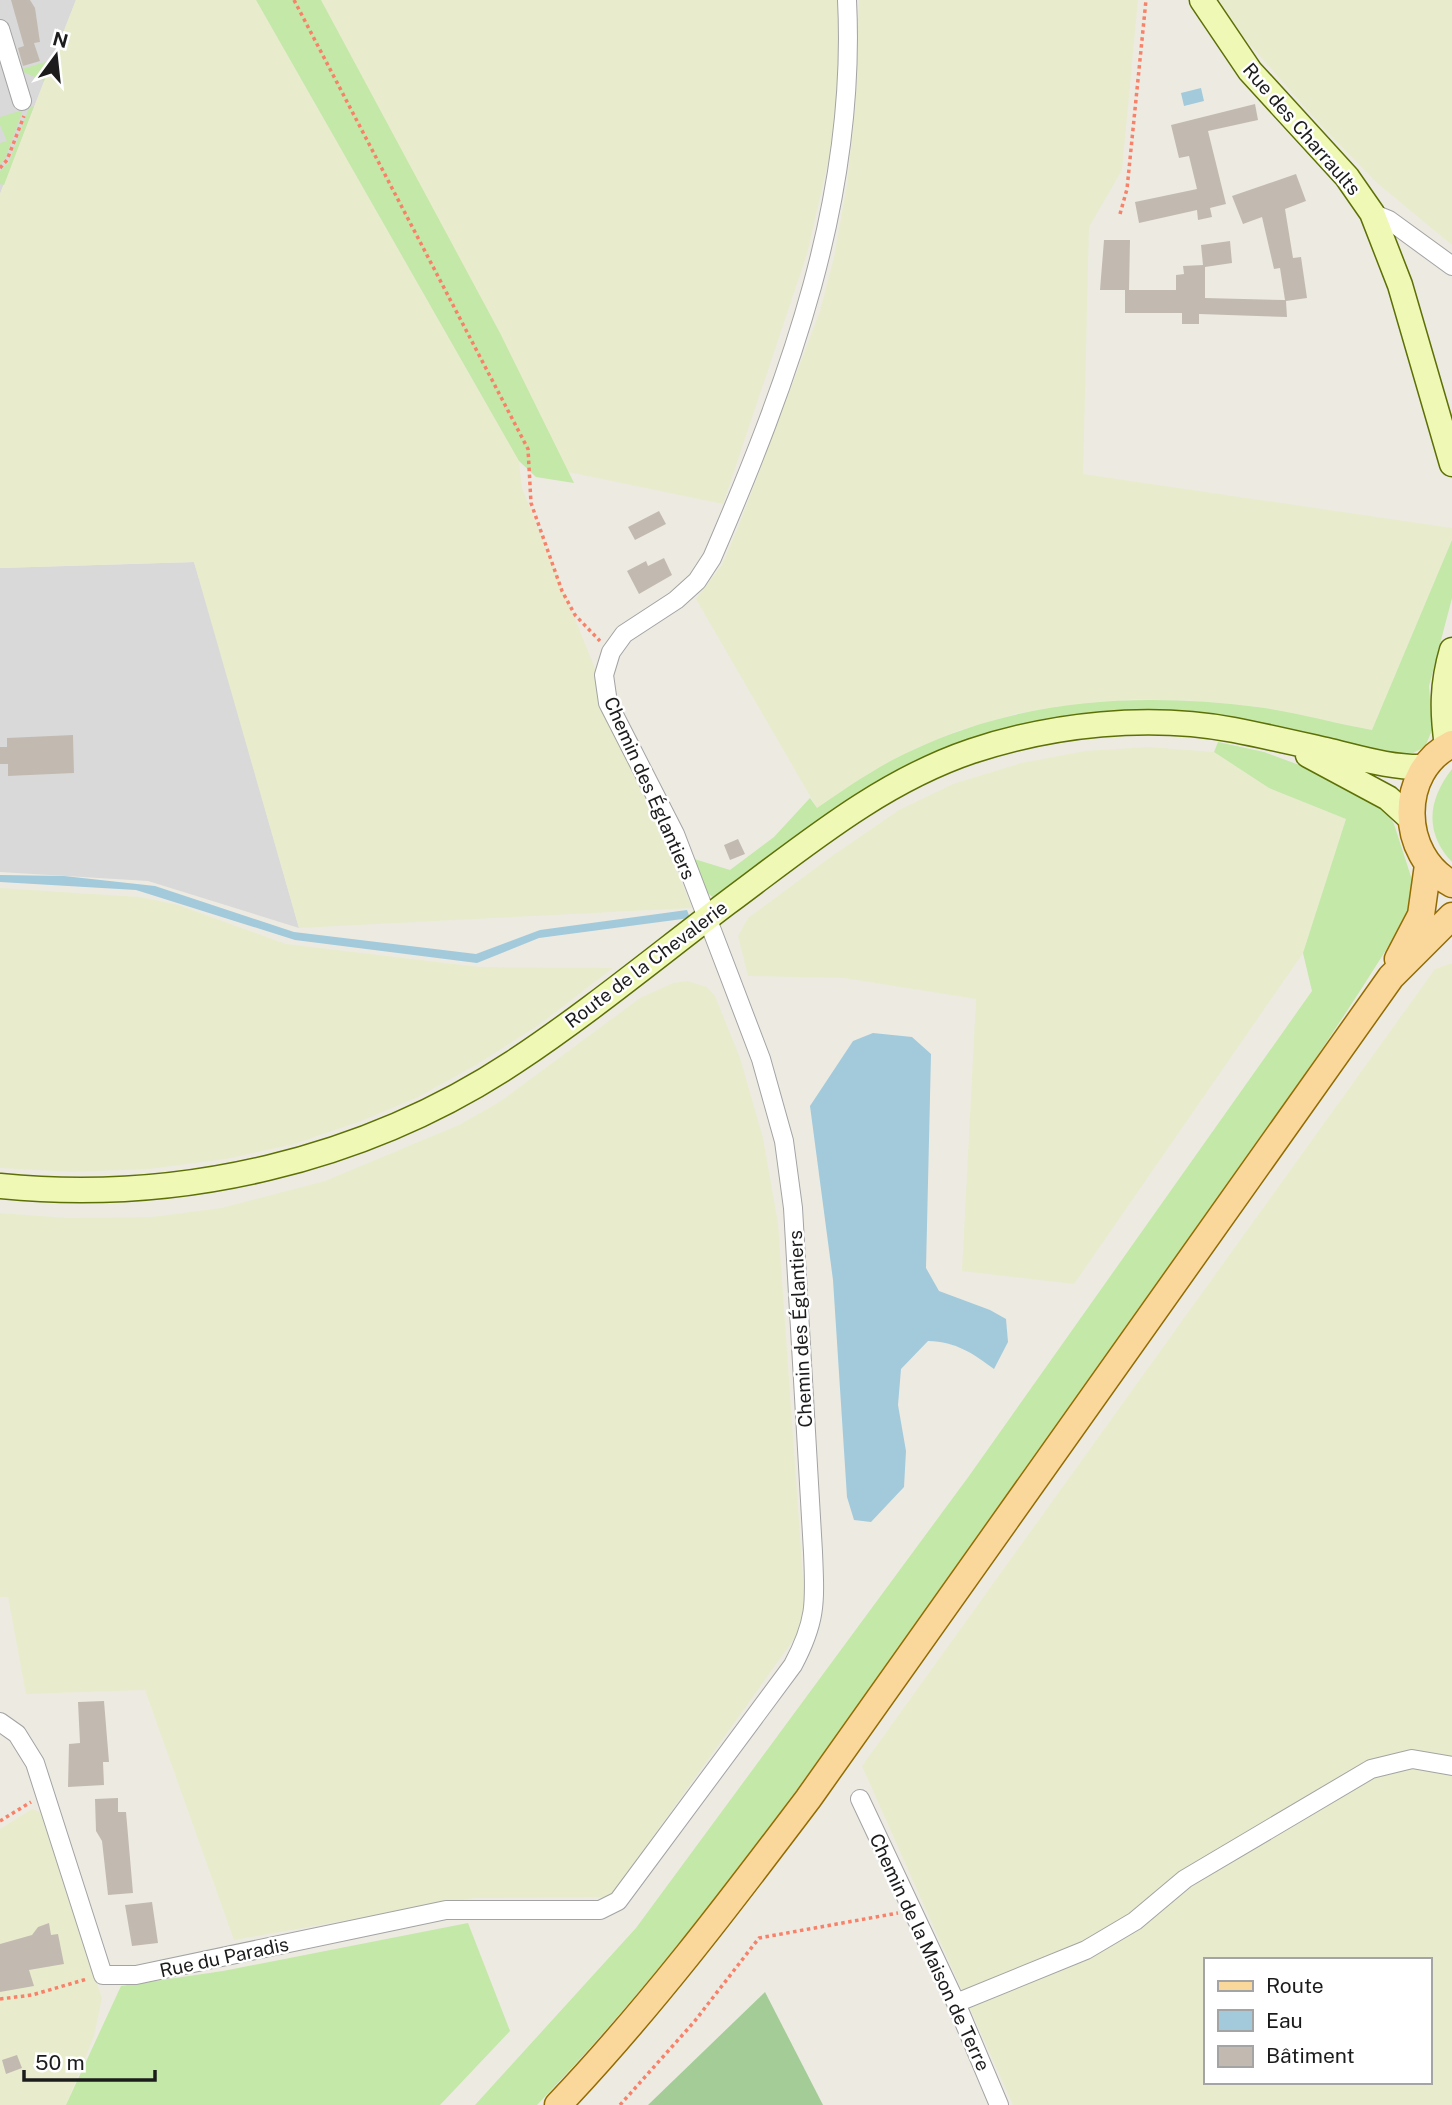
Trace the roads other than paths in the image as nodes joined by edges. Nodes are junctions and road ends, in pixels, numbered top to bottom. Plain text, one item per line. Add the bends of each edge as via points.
1 (847, 0) edge
2 (1202, 0) edge
3 (0, 29) edge
4 (22, 101) road end
5 (1372, 213) junction
6 (1452, 266) edge
7 (1452, 464) edge
8 (1452, 650) edge
9 (1279, 741) junction
10 (1449, 745) edge
11 (1425, 767) junction
12 (1410, 818) junction
13 (1429, 865) junction
14 (1452, 884) edge
15 (1452, 916) edge
16 (707, 919) junction
17 (1391, 977) junction
18 (0, 1186) edge
19 (0, 1722) edge
20 (1452, 1766) edge
21 (860, 1799) dead end
22 (618, 1901) joint
23 (956, 2003) junction
24 (558, 2105) edge
25 (999, 2105) edge

1 - 16 street, Chemin des Églantiers via 845,87 831,207 798,341 712,558 697,581 676,600 624,634 611,652 604,676 608,703 663,810
2 - 5 street, Rue des Charraults via 1250,71 1347,177
3 - 4 street
5 - 6 street via 1389,220
5 - 7 street, Rue des Charraults via 1400,285
8 - 10 street via 1441,705
9 - 11 street, Route de la Chevalerie via 1396,768
9 - 12 street, Route de la Chevalerie via 1388,798
9 - 16 street, Route de la Chevalerie via 1197,724 1122,723 1040,733 968,752 865,802
10 - 11 main road
11 - 12 main road via 1413,791
12 - 13 main road via 1415,843
13 - 14 main road
13 - 17 main road via 1421,915
15 - 17 main road
16 - 18 street, Route de la Chevalerie via 514,1062 441,1104 354,1143 269,1168 181,1184 86,1190
16 - 22 street, Chemin des Églantiers via 761,1059 785,1142 793,1208 815,1599 809,1634 793,1665
17 - 24 main road via 808,1799 626,2033
19 - 22 street, Rue du Paradis via 28,1748 103,1975 136,1975 446,1910 600,1910
20 - 23 street via 1412,1759 1371,1769 1185,1879 1135,1921 1086,1950
21 - 23 street, Chemin de la Maison de Terre
23 - 25 street, Chemin de la Maison de Terre

